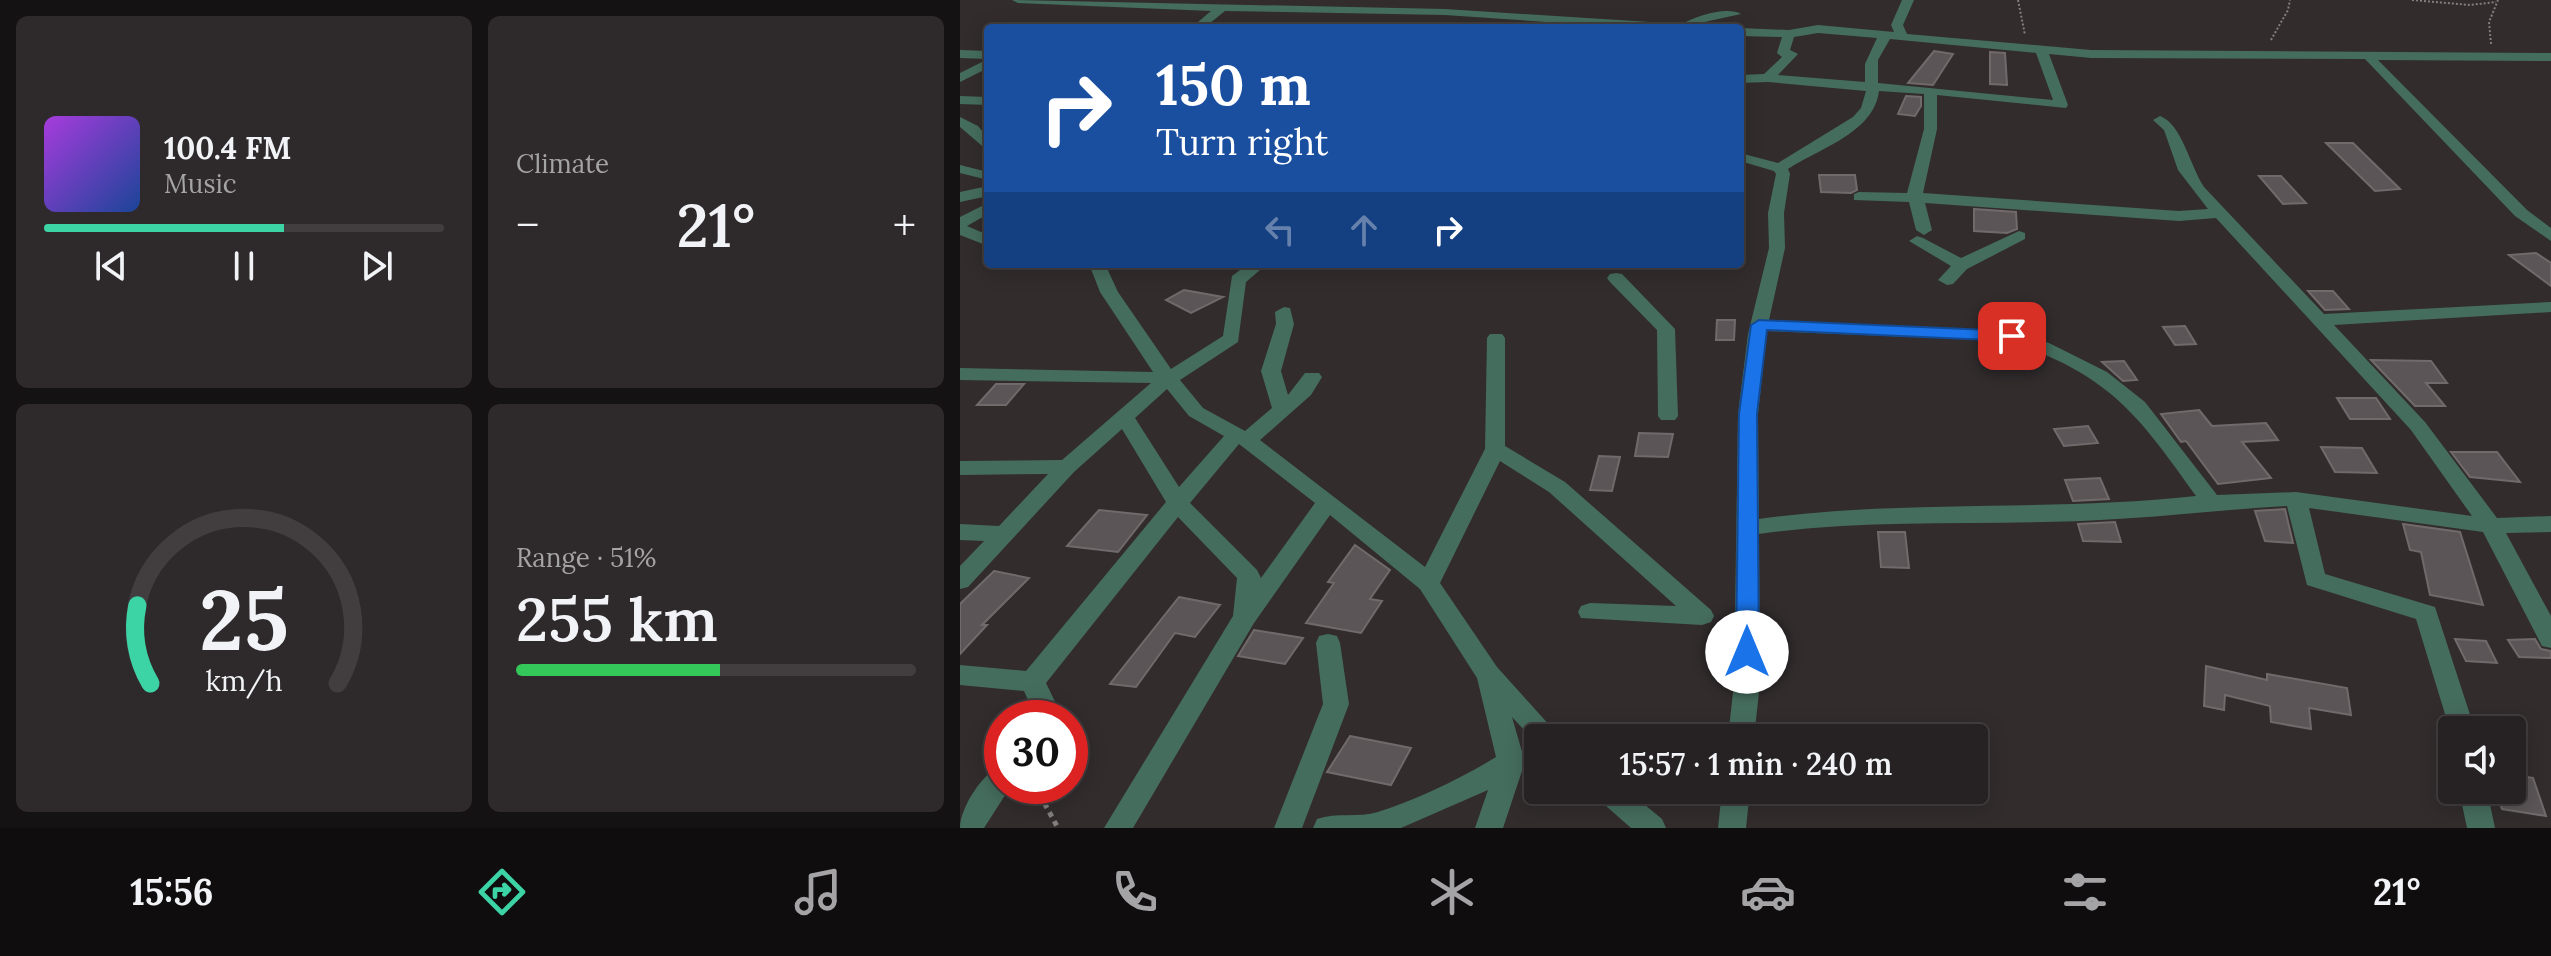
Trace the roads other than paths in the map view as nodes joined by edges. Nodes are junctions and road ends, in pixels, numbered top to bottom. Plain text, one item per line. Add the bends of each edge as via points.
1 (1018, 0) edge
2 (1025, 0) edge
3 (1363, 0) edge
4 (1432, 0) edge
5 (1498, 0) edge
6 (1908, 0) edge
7 (1162, 3) edge
8 (1293, 5) edge
9 (1222, 8) junction
10 (1352, 11) junction
11 (1424, 12) junction
12 (1735, 14) dead end
13 (1494, 15) junction
14 (1202, 24) edge
15 (1482, 24) edge
16 (1599, 24) edge
17 (1691, 24) edge
18 (1744, 32) edge
19 (1789, 34) junction
20 (1896, 35) junction
21 (2039, 51) junction
22 (960, 54) edge
23 (984, 55) edge
24 (2369, 57) junction
25 (2551, 57) edge
26 (984, 65) edge
27 (960, 78) edge
28 (1768, 78) junction
29 (1744, 79) edge
30 (1872, 88) junction
31 (1930, 91) junction
32 (960, 100) edge
33 (984, 101) edge
34 (2160, 120) dead end
35 (964, 127) edge
36 (984, 144) edge
37 (1744, 158) edge
38 (1780, 168) junction
39 (960, 169) edge
40 (984, 175) edge
41 (984, 192) edge
42 (960, 197) edge
43 (1859, 197) dead end
44 (1915, 198) junction
45 (984, 211) edge
46 (2221, 213) junction
47 (960, 227) edge
48 (2019, 236) dead end
49 (2551, 236) edge
50 (984, 239) edge
51 (1961, 265) junction
52 (1107, 268) edge
53 (1254, 268) edge
54 (1616, 278) dead end
55 (1947, 280) dead end
56 (2551, 307) edge
57 (1284, 312) dead end
58 (2321, 320) junction
59 (1759, 325) junction
60 (1496, 338) dead end
61 (960, 374) edge
62 (1312, 377) dead end
63 (1169, 378) junction
64 (1283, 410) junction
65 (1668, 416) dead end
66 (1125, 417) junction
67 (1242, 437) junction
68 (1495, 449) junction
69 (1067, 467) junction
70 (960, 468) edge
71 (2296, 499) junction
72 (2211, 502) junction
73 (1178, 503) junction
74 (1327, 503) junction
75 (2551, 524) edge
76 (2491, 526) junction
77 (1748, 528) junction
78 (960, 532) edge
79 (1006, 534) junction
80 (960, 581) edge
81 (1428, 583) junction
82 (1590, 612) dead end
83 (1245, 617) junction
84 (2551, 639) edge
85 (1328, 643) dead end
86 (1488, 674) junction
87 (960, 675) edge
88 (1032, 682) junction
89 (1041, 700) edge
90 (2458, 716) edge
91 (1535, 724) edge
92 (1743, 724) edge
93 (1511, 762) junction
94 (984, 804) edge
95 (1624, 804) edge
96 (1735, 804) edge
97 (2476, 804) edge
98 (968, 828) edge
99 (1118, 828) edge
100 (1288, 828) edge
101 (1327, 828) edge
102 (1489, 828) edge
103 (1652, 828) edge
104 (1732, 828) edge
105 (2481, 828) edge

1 - 2 street
2 - 7 street
3 - 10 street
4 - 11 street
5 - 13 street
6 - 20 street
7 - 9 street
8 - 9 street
8 - 10 street
9 - 14 street
10 - 11 street
11 - 13 street
12 - 17 street
13 - 15 street
13 - 16 street
18 - 19 street
19 - 20 street via 1818,29
19 - 28 street via 1783,53 1792,54
20 - 21 street
20 - 30 street via 1883,38 1869,70
21 - 24 street
21 - 31 street via 2061,105
22 - 23 street
24 - 25 street
24 - 49 street via 2521,213
26 - 27 street
28 - 29 street
28 - 30 street
30 - 31 street
30 - 38 street via 1873,97 1851,128
31 - 44 street via 1930,135 1922,151
32 - 33 street
34 - 46 street via 2170,128 2185,170
35 - 36 street
37 - 38 street
38 - 59 street via 1777,248
39 - 40 street
41 - 42 street
43 - 44 street
44 - 46 street via 2179,216
44 - 51 street via 1922,211 1921,235
45 - 47 street
46 - 58 street
47 - 50 street
48 - 51 street
51 - 55 street
52 - 63 street via 1109,292
53 - 63 street via 1238,280 1232,338
54 - 65 street via 1666,329
56 - 58 street
57 - 64 street via 1271,371
58 - 76 street via 2418,426
59 - 72 street via 2012,336 2046,347 2082,364 2129,397
59 - 77 street via 1748,414
60 - 68 street
61 - 63 street
62 - 64 street
63 - 66 street
63 - 67 street via 1196,412
64 - 67 street
66 - 69 street
66 - 73 street
67 - 73 street
67 - 74 street
68 - 81 street
68 - 82 street via 1557,487 1702,616
69 - 70 street
69 - 79 street
71 - 72 street
71 - 76 street
71 - 90 street via 2315,579 2426,613
72 - 77 street via 2117,512 1856,518
73 - 83 street via 1249,576
73 - 88 street
74 - 81 street
74 - 83 street
75 - 76 street
76 - 84 street
77 - 92 street
78 - 79 street
79 - 80 street
81 - 86 street
83 - 99 street
85 - 100 street via 1336,704
86 - 91 street
86 - 93 street
87 - 88 street
88 - 89 street
93 - 101 street via 1476,783 1377,825
93 - 102 street
94 - 98 street
95 - 103 street
96 - 104 street
97 - 105 street

